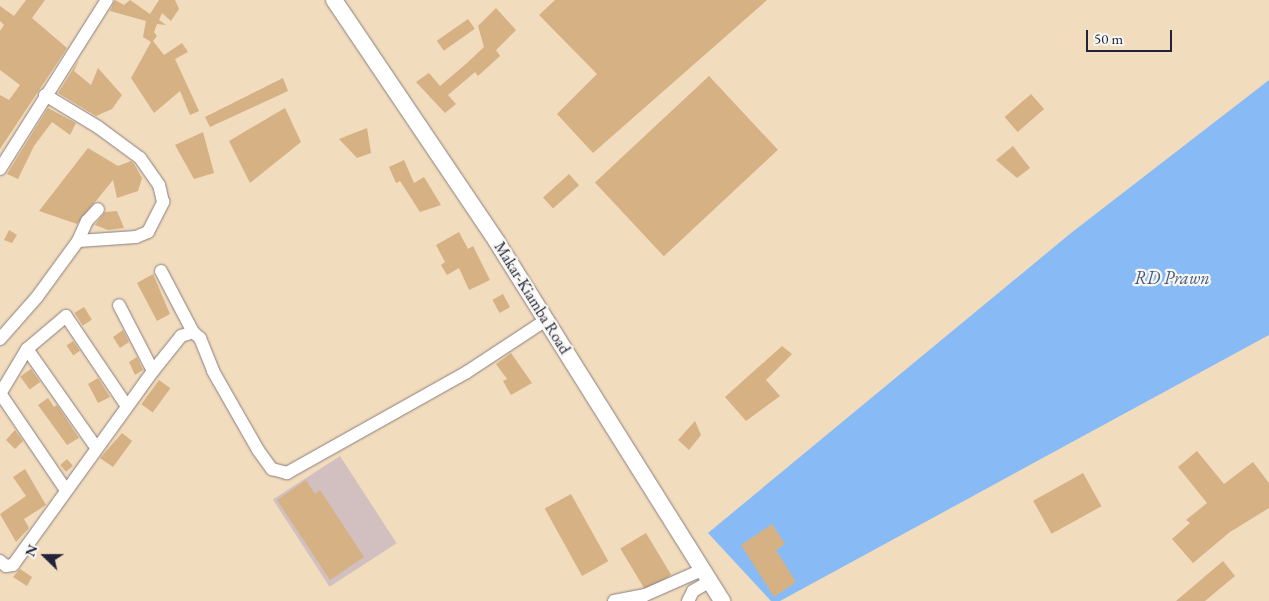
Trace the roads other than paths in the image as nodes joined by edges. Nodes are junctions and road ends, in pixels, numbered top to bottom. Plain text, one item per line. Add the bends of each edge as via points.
1 (108, 0) edge
2 (334, 0) edge
3 (45, 95) junction
4 (0, 169) edge
5 (98, 209) dead end
6 (78, 241) junction
7 (161, 271) dead end
8 (119, 305) dead end
9 (546, 320) junction
10 (194, 332) junction
11 (0, 339) edge
12 (27, 349) junction
13 (153, 371) junction
14 (0, 394) edge
15 (126, 405) junction
16 (96, 447) junction
17 (66, 490) junction
18 (0, 561) edge
19 (706, 576) junction
20 (614, 601) edge
21 (688, 601) edge
22 (722, 601) edge

1 - 3 street
2 - 9 main road, Makar-Kiamba Road
3 - 4 street
3 - 6 street via 98,127 140,158 159,185 162,202 148,232 136,237
5 - 6 street via 87,221
6 - 11 street via 37,298
7 - 10 street
8 - 13 street
9 - 10 street via 467,372 287,473 272,469 258,450
9 - 19 main road, Makar-Kiamba Road
10 - 13 street via 181,336
12 - 14 street
12 - 15 street via 66,316
12 - 16 street
13 - 15 street
14 - 17 street
15 - 16 street
16 - 17 street
17 - 18 street via 13,566 6,566
19 - 20 street
19 - 21 street
19 - 22 main road, Makar-Kiamba Road

